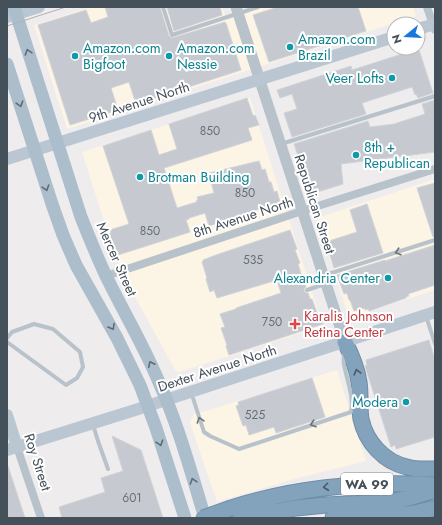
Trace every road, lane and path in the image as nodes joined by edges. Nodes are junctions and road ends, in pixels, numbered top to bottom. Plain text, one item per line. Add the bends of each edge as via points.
1 (39, 7) edge
2 (163, 7) edge
3 (258, 7) edge
4 (428, 7) edge
5 (237, 10) edge
6 (12, 13) edge
7 (434, 26) edge
8 (386, 39) edge
9 (7, 64) edge
10 (259, 79) junction
11 (435, 96) edge
12 (57, 144) junction
13 (280, 144) junction
14 (34, 150) junction
15 (7, 159) edge
16 (435, 169) edge
17 (302, 211) junction
18 (435, 240) edge
19 (106, 276) junction
20 (324, 280) junction
21 (307, 290) dead end
22 (430, 314) edge
23 (7, 338) edge
24 (7, 342) edge
25 (344, 342) junction
26 (435, 344) edge
27 (191, 392) junction
28 (166, 400) junction
29 (148, 406) junction
30 (7, 415) edge
31 (92, 423) junction
32 (12, 448) edge
33 (108, 468) dead end
34 (435, 469) edge
35 (435, 485) edge
36 (435, 490) edge
37 (435, 508) edge
38 (236, 513) edge
39 (41, 518) edge
40 (184, 518) edge
41 (204, 518) edge
42 (333, 518) edge

1 - 6 main road
2 - 5 lane via 172,34
3 - 5 lane
4 - 7 street
5 - 10 street, Republican Street
12 -> 6 main road, Mercer Street
8 - 10 main road, 9th Avenue North
9 -> 14 main road
10 - 12 main road, 9th Avenue North
10 - 13 street, Republican Street
11 - 13 lane
12 - 14 main road, 9th Avenue North
12 - 19 main road, Mercer Street via 81,217
13 - 17 street, Republican Street
14 - 15 main road, 9th Avenue North
14 -> 29 main road via 69,250 118,338
16 - 17 street, 8th Avenue North
17 - 19 street, 8th Avenue North
17 - 20 street, Republican Street
18 -> 20 lane
28 -> 19 main road, Mercer Street
20 - 21 lane
20 - 25 street, Republican Street
22 - 25 main road, Dexter Avenue North
22 - 26 lane
23 - 24 lane via 12,332 34,324 53,329 80,352 83,367 77,378 66,384
25 - 27 main road, Dexter Avenue North
25 -> 27 lane, Republican Street via 343,364 351,393 351,412 239,449 204,432
34 -> 25 highway via 416,469 397,464 381,454 368,438 362,419 356,367
27 - 28 main road, Dexter Avenue North
28 - 29 main road, Dexter Avenue North
41 -> 28 main road, Mercer Street
29 - 31 main road, Dexter Avenue North
29 -> 40 main road
30 - 32 main road, Roy Street
31 - 32 main road, Dexter Avenue North
31 - 33 lane
32 - 39 street, Roy Street
35 -> 38 highway, WA 99 via 332,486 266,498
36 - 38 highway via 381,503
37 - 42 highway via 383,517
38 - 41 highway, WA 99, bridge

